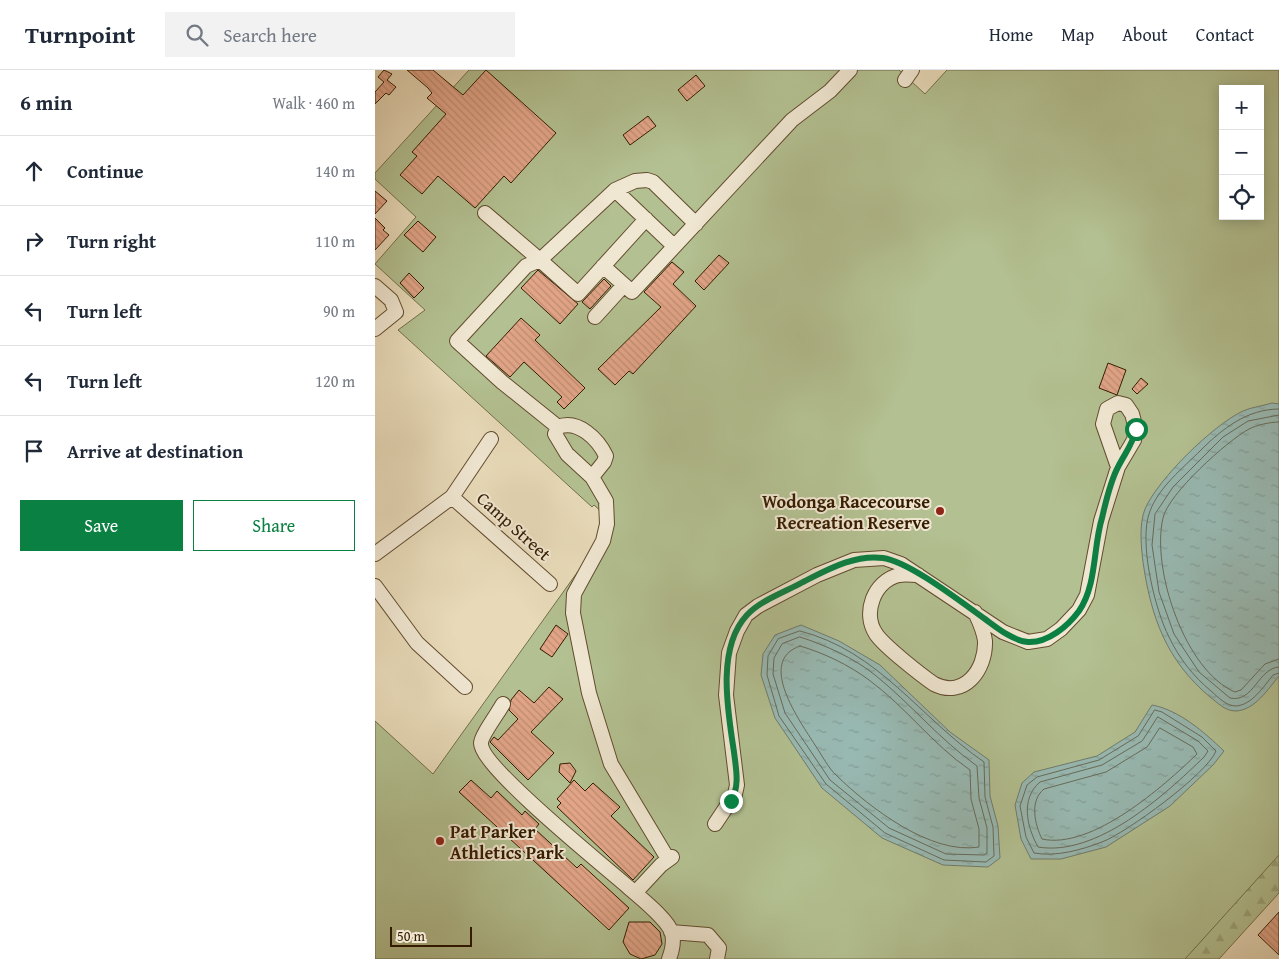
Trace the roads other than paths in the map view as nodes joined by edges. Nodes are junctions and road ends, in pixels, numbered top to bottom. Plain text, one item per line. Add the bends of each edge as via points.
1 (850, 70) edge
2 (615, 190) junction
3 (485, 213) dead end
4 (646, 219) junction
5 (696, 224) junction
6 (674, 246) junction
7 (540, 260) junction
8 (603, 266) junction
9 (624, 285) junction
10 (375, 286) edge
11 (595, 317) dead end
12 (375, 329) edge
13 (558, 427) junction
14 (491, 439) dead end
15 (1118, 467) dead end
16 (592, 477) junction
17 (452, 497) junction
18 (375, 554) edge
19 (919, 574) junction
20 (550, 584) dead end
21 (375, 586) edge
22 (974, 611) junction
23 (465, 687) dead end
24 (503, 704) dead end
25 (715, 824) dead end
26 (635, 893) junction
27 (671, 932) junction
28 (669, 959) edge
29 (717, 959) edge

1 - 5 street via 831,90 792,120
2 - 4 street
2 - 5 street via 625,184 647,180 660,188
2 - 7 street
3 - 7 street
4 - 6 street
4 - 8 street
5 - 6 street
6 - 9 street via 632,292
7 - 8 street via 578,294
7 - 13 street via 526,266 457,341
8 - 9 street
9 - 11 street
10 - 12 street via 391,300 396,312
13 - 16 street via 555,434 560,445
13 - 16 street via 567,423 577,427 590,434 601,446 606,456
14 - 17 street
15 - 22 street via 1101,521 1087,595 1079,610 1061,629 1047,638 1028,642 1003,632
16 - 26 street via 606,501 607,524 603,541 574,594 573,613 589,693 611,764 670,858
17 - 18 street
17 - 20 street, Camp Street
19 - 22 street
19 - 22 street via 899,575 881,586 872,602 871,624 877,635 928,680 943,689 967,683 983,662 985,640
19 - 25 street via 884,558 854,560 783,592 746,615 729,653 726,695 737,785 735,794
21 - 23 street via 417,643
24 - 26 street via 481,743 487,758 503,777
26 - 27 street
27 - 28 street
27 - 29 street via 708,935 719,948

